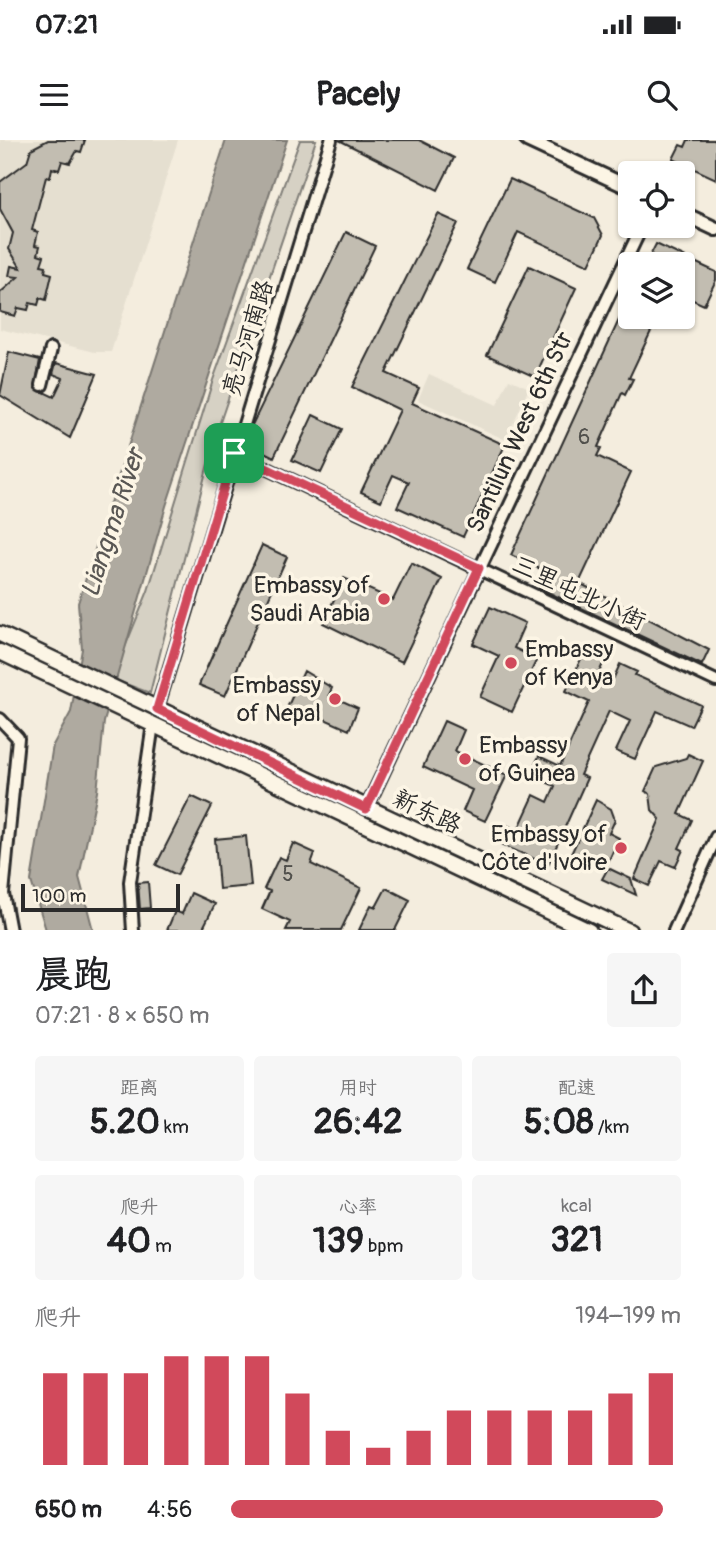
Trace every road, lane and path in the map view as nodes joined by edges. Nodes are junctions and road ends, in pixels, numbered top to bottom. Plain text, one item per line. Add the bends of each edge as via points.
1 (331, 140) edge
2 (527, 140) edge
3 (548, 144) edge
4 (618, 182) edge
5 (695, 219) edge
6 (716, 229) edge
7 (636, 238) edge
8 (51, 349) dead end
9 (42, 385) dead end
10 (234, 453) junction
11 (479, 568) junction
12 (0, 634) edge
13 (1, 655) edge
14 (716, 681) edge
15 (157, 709) junction
16 (0, 719) edge
17 (153, 724) junction
18 (366, 809) junction
19 (716, 837) edge
20 (10, 930) edge
21 (133, 930) edge
22 (589, 930) edge
23 (629, 930) edge
24 (674, 930) edge

1 - 10 street, 亮马河南路
2 - 3 street
3 - 4 street
5 - 6 street
7 - 11 street, Santilun West 6th Str
8 - 9 street
10 - 11 street, 三里屯北小街
10 - 15 street, 亮马河南路
11 - 14 street, 三里屯北小街
11 - 18 street, Santilun West 6th Str
12 - 15 main road, 新东路
13 - 17 main road, 新东路
15 - 18 main road, 新东路
16 - 20 street via 18,738 3,894
17 - 21 street via 130,882
17 - 22 main road, 新东路
18 - 23 main road, 新东路
19 - 24 street

